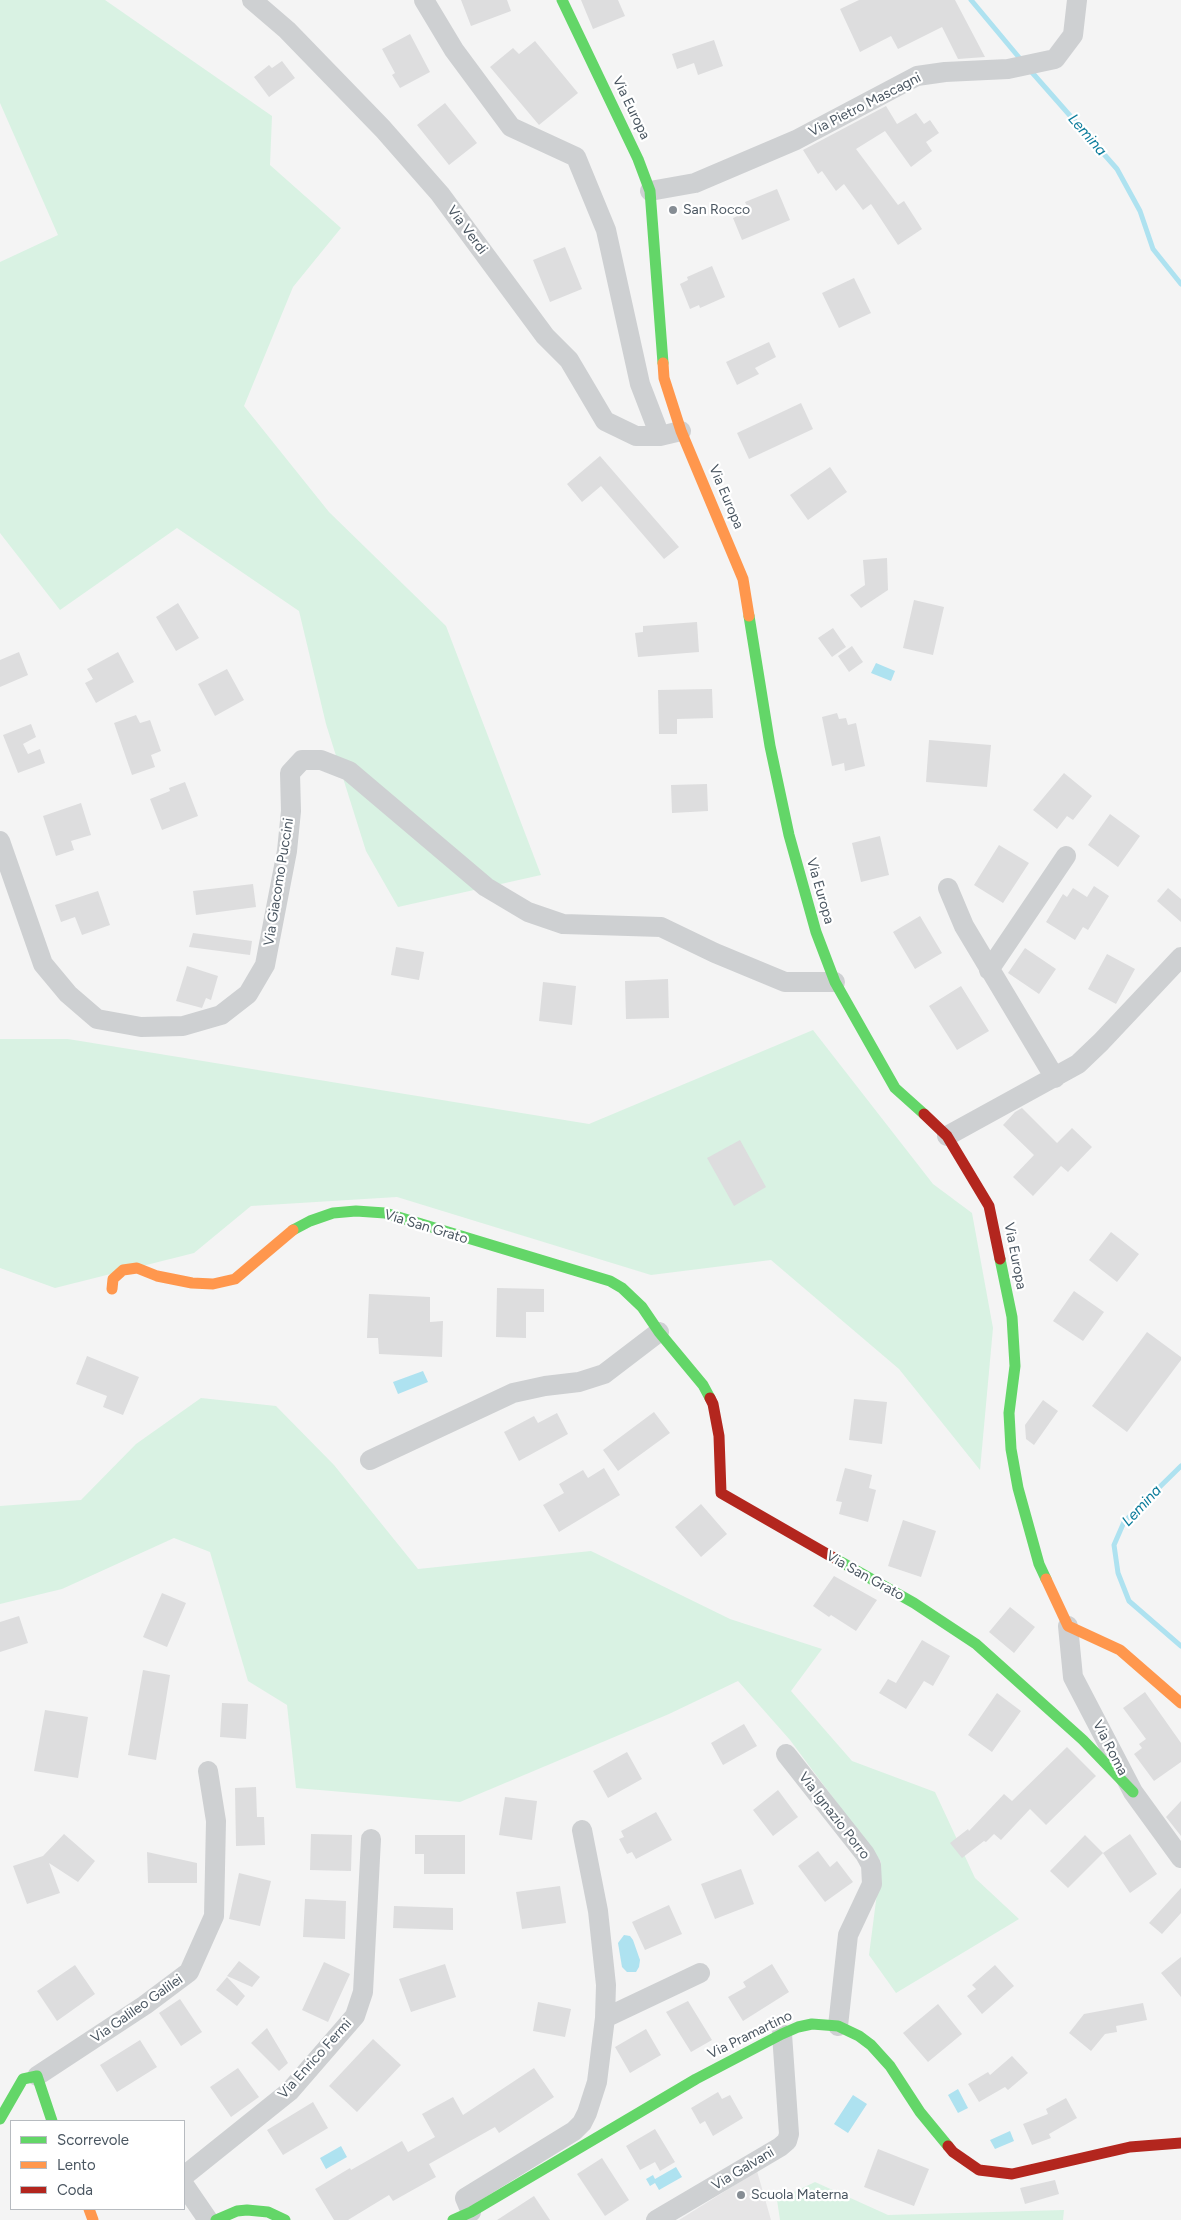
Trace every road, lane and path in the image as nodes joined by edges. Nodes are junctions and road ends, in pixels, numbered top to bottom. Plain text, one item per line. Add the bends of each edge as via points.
1 (252, 0) edge
2 (424, 0) edge
3 (562, 0) edge
4 (1077, 0) edge
5 (650, 191) junction
6 (681, 431) junction
7 (660, 436) junction
8 (0, 841) edge
9 (1066, 856) dead end
10 (948, 888) dead end
11 (1181, 957) edge
12 (988, 970) junction
13 (835, 982) junction
14 (1054, 1078) junction
15 (947, 1136) junction
16 (112, 1289) dead end
17 (659, 1332) junction
18 (370, 1460) dead end
19 (1068, 1626) junction
20 (1181, 1703) edge
21 (786, 1754) dead end
22 (208, 1771) dead end
23 (1132, 1792) junction
24 (582, 1830) dead end
25 (371, 1839) dead end
26 (1181, 1858) edge
27 (700, 1973) dead end
28 (605, 2018) junction
29 (838, 2026) junction
30 (782, 2034) junction
31 (37, 2076) junction
32 (0, 2119) edge
33 (52, 2120) edge
34 (1181, 2143) edge
35 (185, 2175) edge
36 (185, 2186) edge
37 (462, 2216) edge
38 (208, 2220) edge
39 (216, 2220) edge
40 (285, 2220) edge
41 (656, 2220) edge

1 - 7 street, Via Verdi via 287,30 384,129 440,194 546,336 569,360 605,421 636,436
2 - 7 street via 454,50 511,127 576,157 606,230 640,384
3 - 5 street, Via Europa
4 - 5 street, Via Pietro Mascagni via 1073,35 1054,59 1008,69 917,76 787,144 695,183
5 - 6 street, Via Europa via 664,378
6 - 7 street, Via Verdi
6 - 13 street, Via Europa via 743,579 770,746 789,835 816,932
8 - 13 street, Via Giacomo Puccini via 43,964 68,994 97,1019 141,1027 183,1026 221,1015 248,994 265,965 287,851 290,773 302,760 321,760 348,771 486,887 528,912 564,924 661,927 785,982
9 - 12 street
10 - 12 street
11 - 14 street via 1078,1064
12 - 14 street
13 - 15 street, Via Europa via 895,1088
14 - 15 street
15 - 19 street, Via Europa via 989,1206 1012,1317 1015,1366 1009,1413 1018,1488 1039,1564
16 - 17 street, Via San Grato via 113,1279 123,1270 137,1268 192,1283 213,1284 234,1279 279,1239 310,1221 333,1213 374,1211 610,1282 622,1288 642,1307
17 - 18 street via 604,1374 579,1382 513,1393
17 - 23 street, Via San Grato via 703,1385 713,1404 719,1436 721,1493 914,1604 976,1644 1083,1740
19 - 20 street via 1120,1650
19 - 23 street, Via Roma via 1073,1677
21 - 29 street, Via Ignazio Porro via 871,1865 872,1884 848,1935
22 - 31 street, Via Galileo Galilei via 216,1821 214,1916 189,1972
23 - 26 street, Via Roma
24 - 28 street via 602,1943
25 - 35 street, Via Enrico Fermi via 363,1992 354,2016 290,2091
27 - 28 street
28 - 37 street via 596,2082 582,2122 574,2131 465,2198
29 - 30 street, Via Pramartino via 812,2024
29 - 34 street, Via Pramartino via 871,2045 953,2152 979,2170 1012,2174 1130,2147
30 - 37 street, Via Pramartino via 696,2078
30 - 41 street, Via Galvani via 787,2141
31 - 32 street via 23,2079
31 - 33 street
36 - 38 street
39 - 40 street via 247,2210 268,2212

